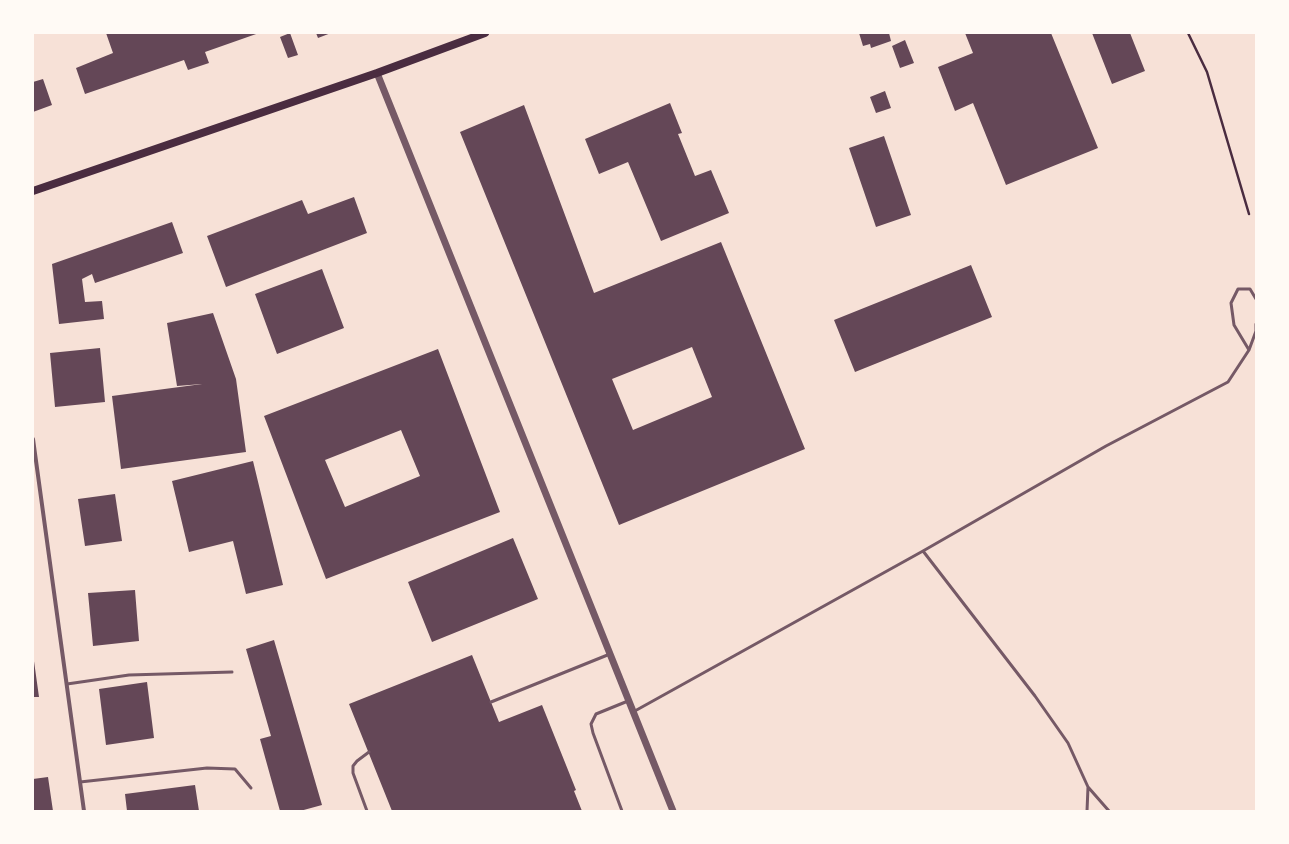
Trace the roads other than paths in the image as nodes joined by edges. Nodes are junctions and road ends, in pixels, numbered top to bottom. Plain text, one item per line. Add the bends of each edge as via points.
1 (485, 33) edge
2 (377, 73) junction
3 (33, 192) edge
4 (1256, 299) edge
5 (1256, 324) edge
6 (1249, 350) junction
7 (33, 439) edge
8 (923, 551) junction
9 (610, 654) junction
10 (232, 672) dead end
11 (66, 684) junction
12 (629, 700) junction
13 (491, 702) dead end
14 (634, 712) junction
15 (369, 752) dead end
16 (80, 782) junction
17 (1088, 787) junction
18 (251, 788) dead end
19 (84, 811) edge
20 (367, 811) edge
21 (622, 811) edge
22 (673, 811) edge
23 (1086, 811) edge
24 (1109, 811) edge

1 - 2 main road
2 - 3 main road
2 - 9 street
4 - 6 lane via 1250,289 1238,289 1231,303 1234,325
5 - 6 lane
6 - 8 lane via 1228,382 1106,446
7 - 11 street
8 - 14 lane
8 - 17 lane via 1068,742
9 - 12 street
9 - 13 lane
10 - 11 lane via 129,675
11 - 16 street
12 - 14 street
12 - 21 lane via 596,714 591,724
14 - 22 street
15 - 20 lane via 353,766 353,773
16 - 18 lane via 207,768 235,770
16 - 19 street
17 - 23 lane
17 - 24 lane

